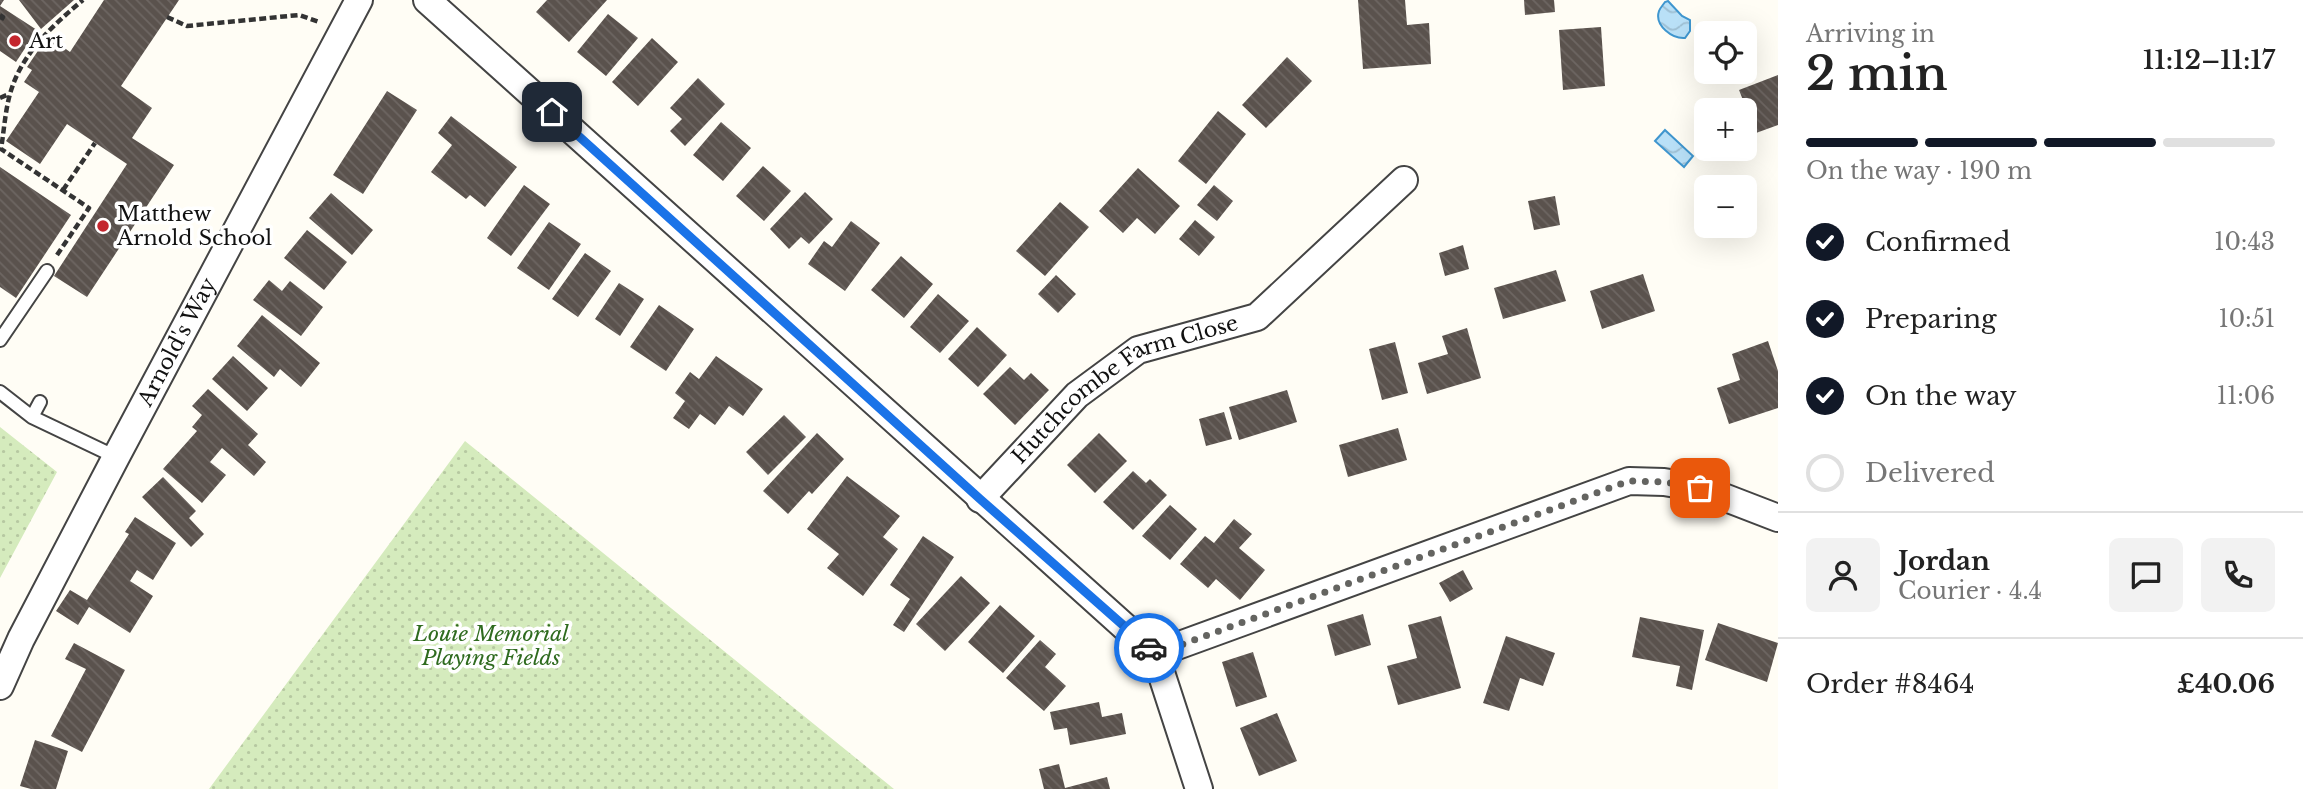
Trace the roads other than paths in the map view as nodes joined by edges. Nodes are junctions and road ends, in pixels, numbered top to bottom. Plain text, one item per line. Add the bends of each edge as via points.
1 (359, 0) edge
2 (427, 0) edge
3 (1404, 180) dead end
4 (47, 271) road end
5 (0, 340) edge
6 (0, 393) edge
7 (40, 402) dead end
8 (32, 417) junction
9 (116, 457) junction
10 (980, 499) junction
11 (1778, 518) edge
12 (1156, 654) junction
13 (0, 686) edge
14 (1199, 789) edge

1 - 9 street, Arnold's Way
2 - 10 street
3 - 10 street, Hutchcombe Farm Close via 1257,317 1138,350 1077,396
4 - 5 lane
6 - 8 lane
7 - 8 lane
8 - 9 lane
9 - 13 street, Arnold's Way
10 - 12 street
11 - 12 street via 1700,488 1629,481
12 - 14 street

